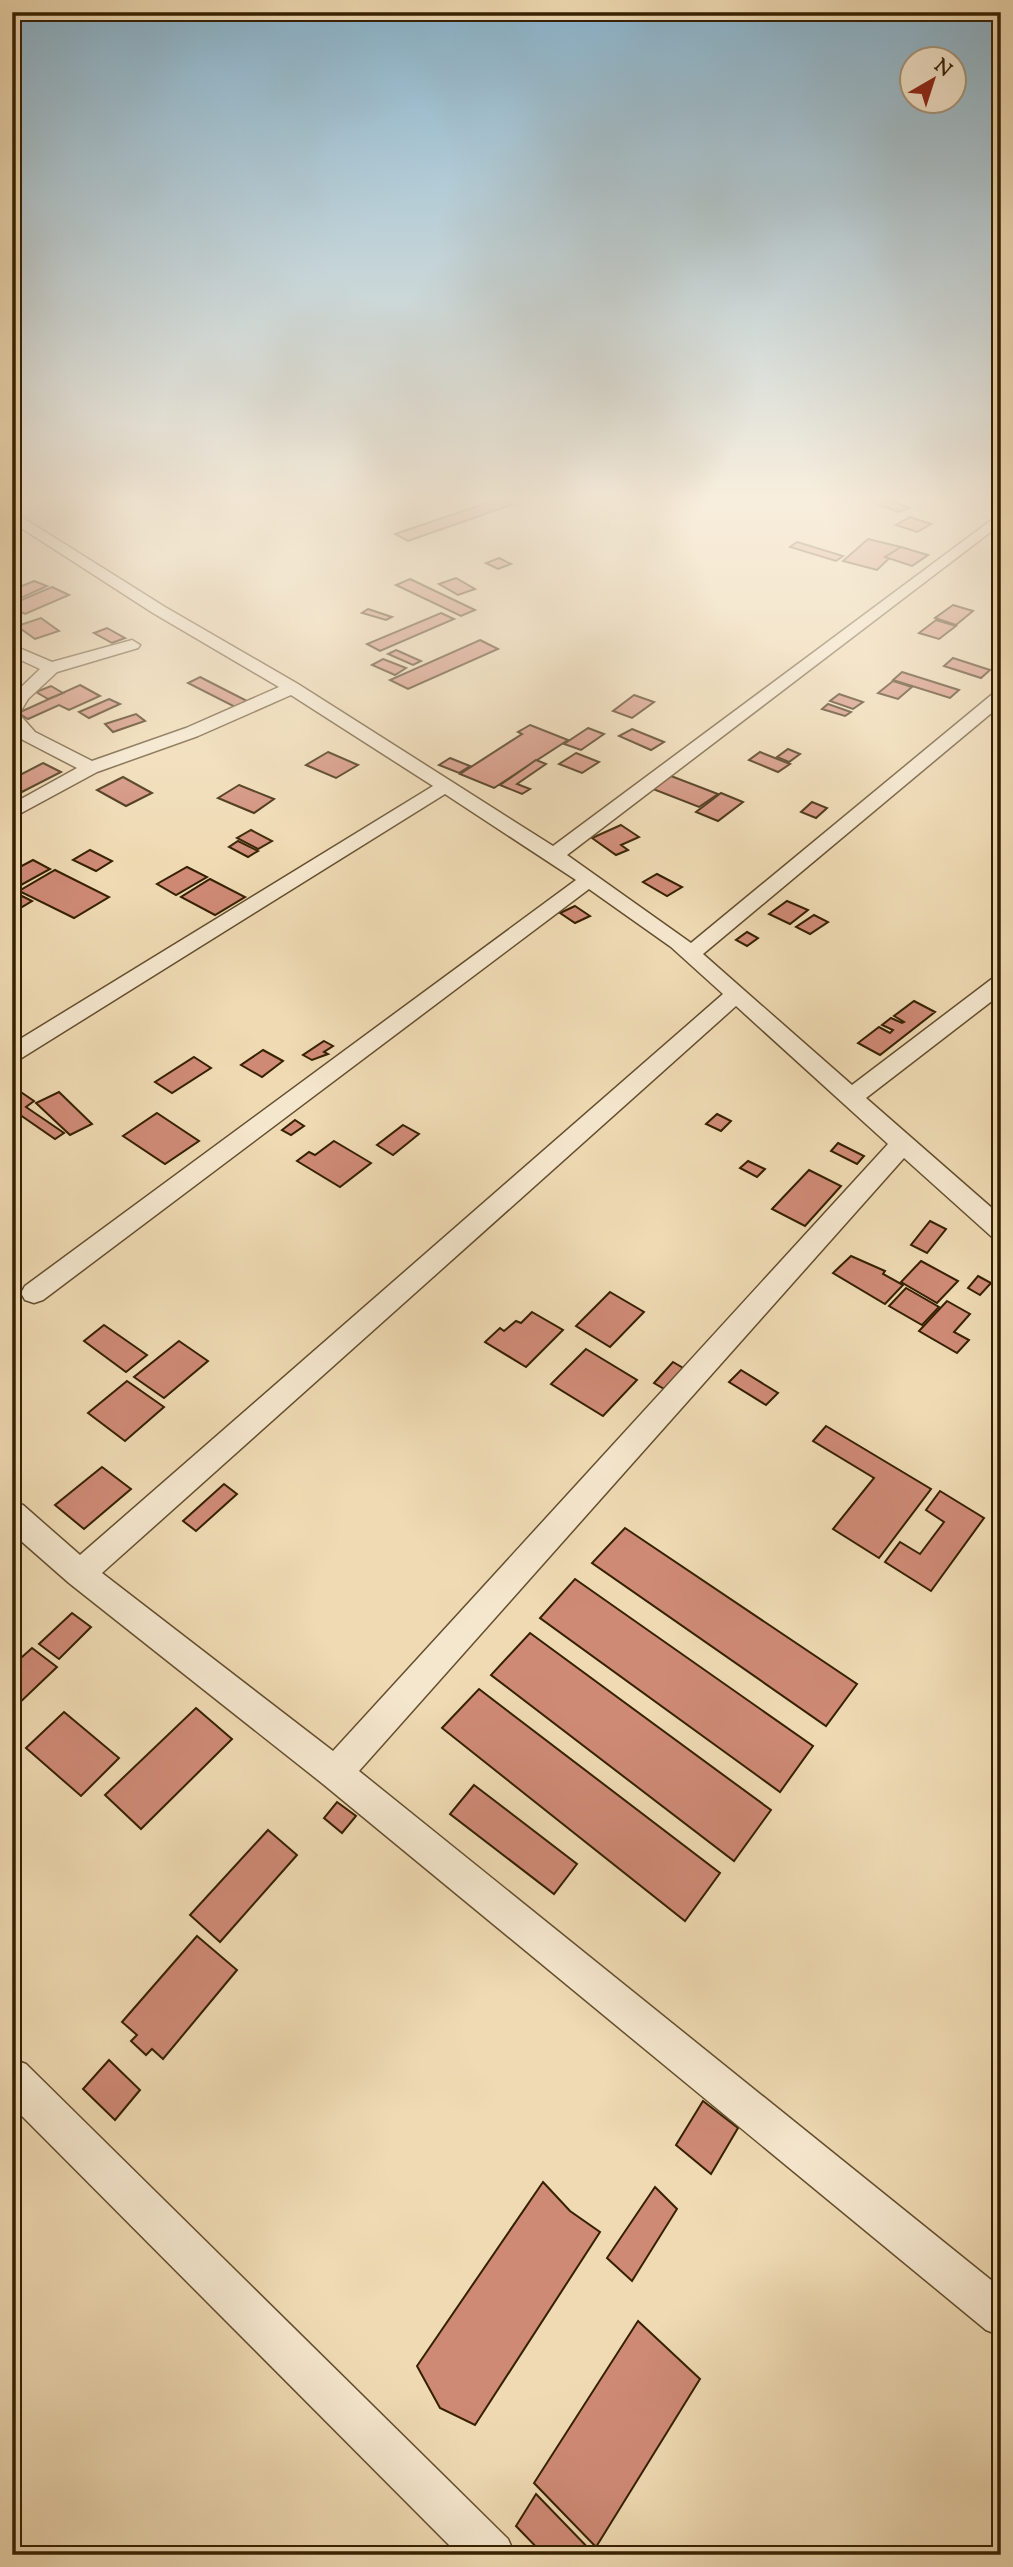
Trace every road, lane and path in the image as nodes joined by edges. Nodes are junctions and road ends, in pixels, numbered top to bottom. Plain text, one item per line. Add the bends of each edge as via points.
1 (177, 621) edge
2 (864, 621) edge
3 (132, 645) dead end
4 (12, 650) edge
5 (51, 668) junction
6 (292, 688) junction
7 (1001, 696) edge
8 (12, 714) edge
9 (91, 768) junction
10 (445, 786) junction
11 (12, 812) edge
12 (554, 855) junction
13 (589, 880) junction
14 (691, 954) junction
15 (1001, 983) edge
16 (736, 994) junction
17 (12, 1054) edge
18 (852, 1097) junction
19 (903, 1143) junction
20 (1001, 1231) edge
21 (34, 1293) dead end
22 (12, 1514) edge
23 (80, 1574) junction
24 (335, 1773) junction
25 (12, 2078) edge
26 (1001, 2315) edge
27 (492, 2555) edge

1 - 6 street
2 - 12 street
3 - 5 street
4 - 5 street
5 - 8 street via 21,696
6 - 9 street via 204,727
6 - 10 street
7 - 14 street
8 - 9 street via 29,736
9 - 11 street
10 - 12 street
10 - 17 street
12 - 13 street
13 - 14 street
13 - 21 street
14 - 16 street
15 - 18 street
16 - 18 street
16 - 23 street
18 - 19 street
19 - 20 street
19 - 24 street
22 - 23 street
23 - 24 street
24 - 26 street
25 - 27 street

